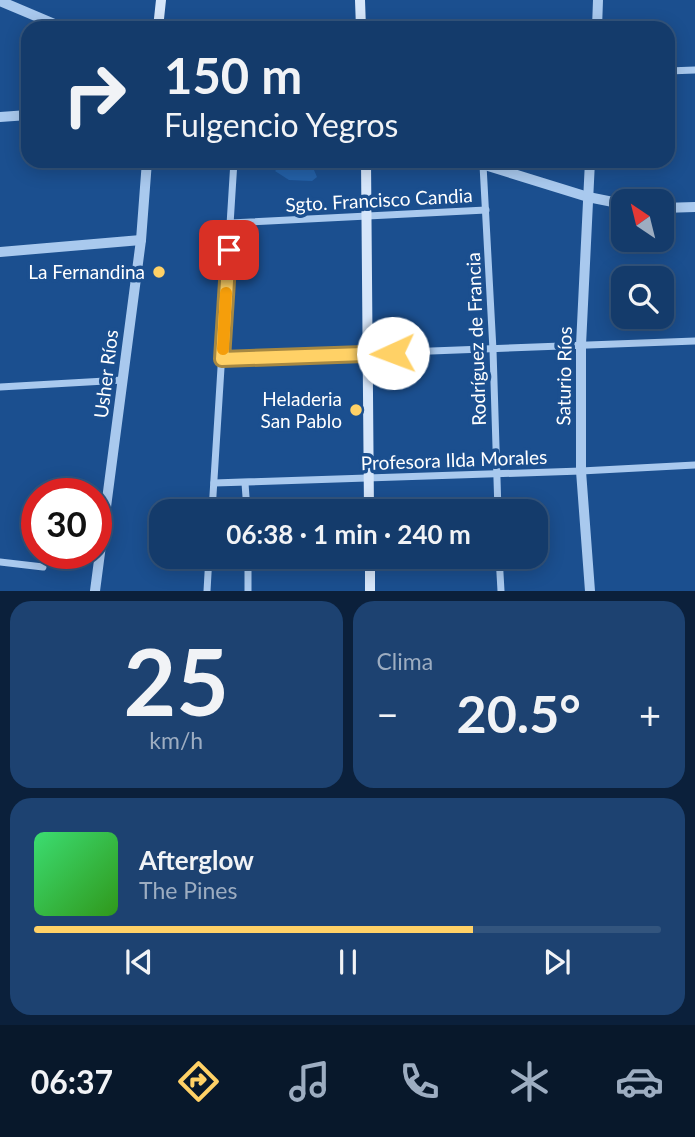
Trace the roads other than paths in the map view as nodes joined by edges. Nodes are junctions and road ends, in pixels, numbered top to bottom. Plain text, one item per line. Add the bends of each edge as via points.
1 (161, 0) edge
2 (360, 0) edge
3 (598, 0) edge
4 (1, 1) edge
5 (48, 21) edge
6 (159, 21) edge
7 (361, 21) edge
8 (597, 21) edge
9 (695, 70) edge
10 (675, 71) edge
11 (21, 116) edge
12 (0, 117) edge
13 (146, 168) edge
14 (234, 168) edge
15 (366, 168) edge
16 (483, 168) edge
17 (493, 168) edge
18 (590, 168) edge
19 (588, 197) junction
20 (611, 202) edge
21 (695, 207) edge
22 (674, 208) edge
23 (486, 210) junction
24 (366, 217) junction
25 (230, 223) junction
26 (141, 240) junction
27 (0, 252) edge
28 (695, 341) edge
29 (581, 345) junction
30 (493, 350) junction
31 (368, 354) junction
32 (222, 359) junction
33 (123, 380) junction
34 (0, 387) edge
35 (695, 465) edge
36 (581, 471) junction
37 (496, 474) junction
38 (368, 479) junction
39 (214, 483) junction
40 (245, 483) junction
41 (213, 499) edge
42 (246, 499) edge
43 (369, 499) edge
44 (497, 499) edge
45 (0, 562) edge
46 (21, 564) edge
47 (208, 569) edge
48 (248, 569) edge
49 (370, 569) edge
50 (499, 569) edge
51 (95, 591) edge
52 (207, 591) edge
53 (248, 591) edge
54 (370, 591) edge
55 (500, 591) edge
56 (590, 591) edge

1 - 6 main road
2 - 7 main road
3 - 8 street
4 - 5 street
9 - 10 street
11 - 12 street
13 - 26 street, Usher Ríos
14 - 25 street
15 - 24 main road
16 - 23 street, Rodríguez de Francia
17 - 19 street
18 - 19 street, Saturio Ríos
19 - 20 street
19 - 29 street, Saturio Ríos
21 - 22 street
23 - 24 street, Sgto. Francisco Candia
23 - 30 street, Rodríguez de Francia
24 - 25 street, Sgto. Francisco Candia
24 - 31 main road
25 - 32 street
26 - 27 street
26 - 33 street, Usher Ríos
28 - 29 street
29 - 30 street
29 - 36 street, Saturio Ríos
30 - 31 street
30 - 37 street, Rodríguez de Francia
31 - 32 street
31 - 38 main road
32 - 39 street
33 - 34 street
33 - 51 street, Usher Ríos
35 - 36 street, Profesora Ilda Morales
36 - 37 street, Profesora Ilda Morales
36 - 56 street, Saturio Ríos
37 - 38 street, Profesora Ilda Morales
37 - 44 street, Rodríguez de Francia
38 - 40 street, Profesora Ilda Morales
38 - 43 main road
39 - 40 street, Profesora Ilda Morales
39 - 41 street
40 - 42 street
45 - 46 street
47 - 52 street
48 - 53 street
49 - 54 main road
50 - 55 street

